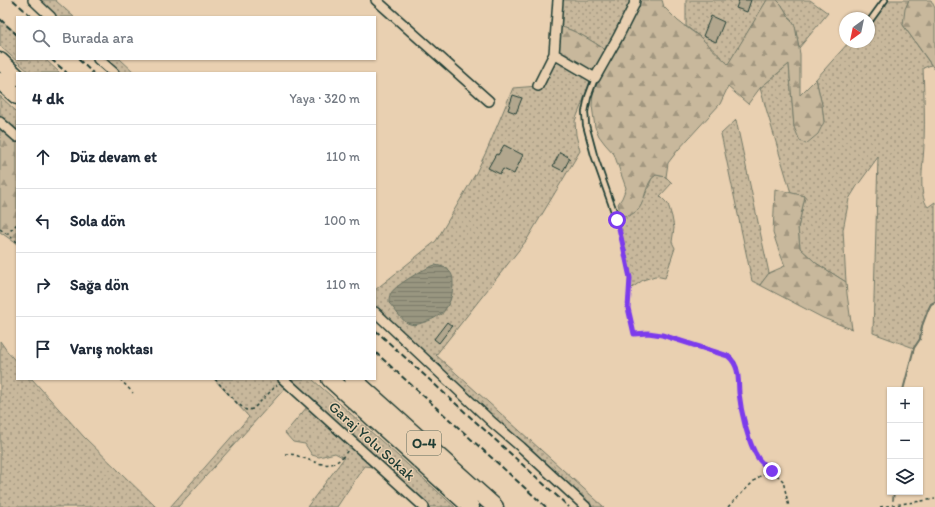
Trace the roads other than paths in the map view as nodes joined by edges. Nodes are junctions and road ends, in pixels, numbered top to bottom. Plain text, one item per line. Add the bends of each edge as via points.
1 (32, 0) edge
2 (376, 0) edge
3 (558, 0) edge
4 (635, 0) edge
5 (885, 0) edge
6 (875, 14) edge
7 (50, 16) edge
8 (554, 54) junction
9 (99, 60) edge
10 (0, 61) edge
11 (113, 72) edge
12 (16, 76) edge
13 (595, 78) junction
14 (0, 81) edge
15 (538, 86) dead end
16 (16, 95) edge
17 (489, 101) dead end
18 (0, 122) edge
19 (16, 136) edge
20 (617, 220) road end
21 (376, 313) edge
22 (331, 380) edge
23 (354, 380) edge
24 (280, 382) edge
25 (424, 507) edge
26 (471, 507) edge
27 (495, 507) edge
28 (586, 507) edge

1 - 7 street
2 - 17 street
3 - 8 street
4 - 13 street
5 - 6 lane
8 - 13 street
8 - 15 street
9 - 11 street
10 - 12 highway
13 - 20 lane via 585,112 586,125
14 - 16 highway
18 - 19 street
21 - 28 street
22 - 26 highway, O-4
23 - 27 highway, O-4
24 - 25 street, Garaj Yolu Sokak via 352,441

